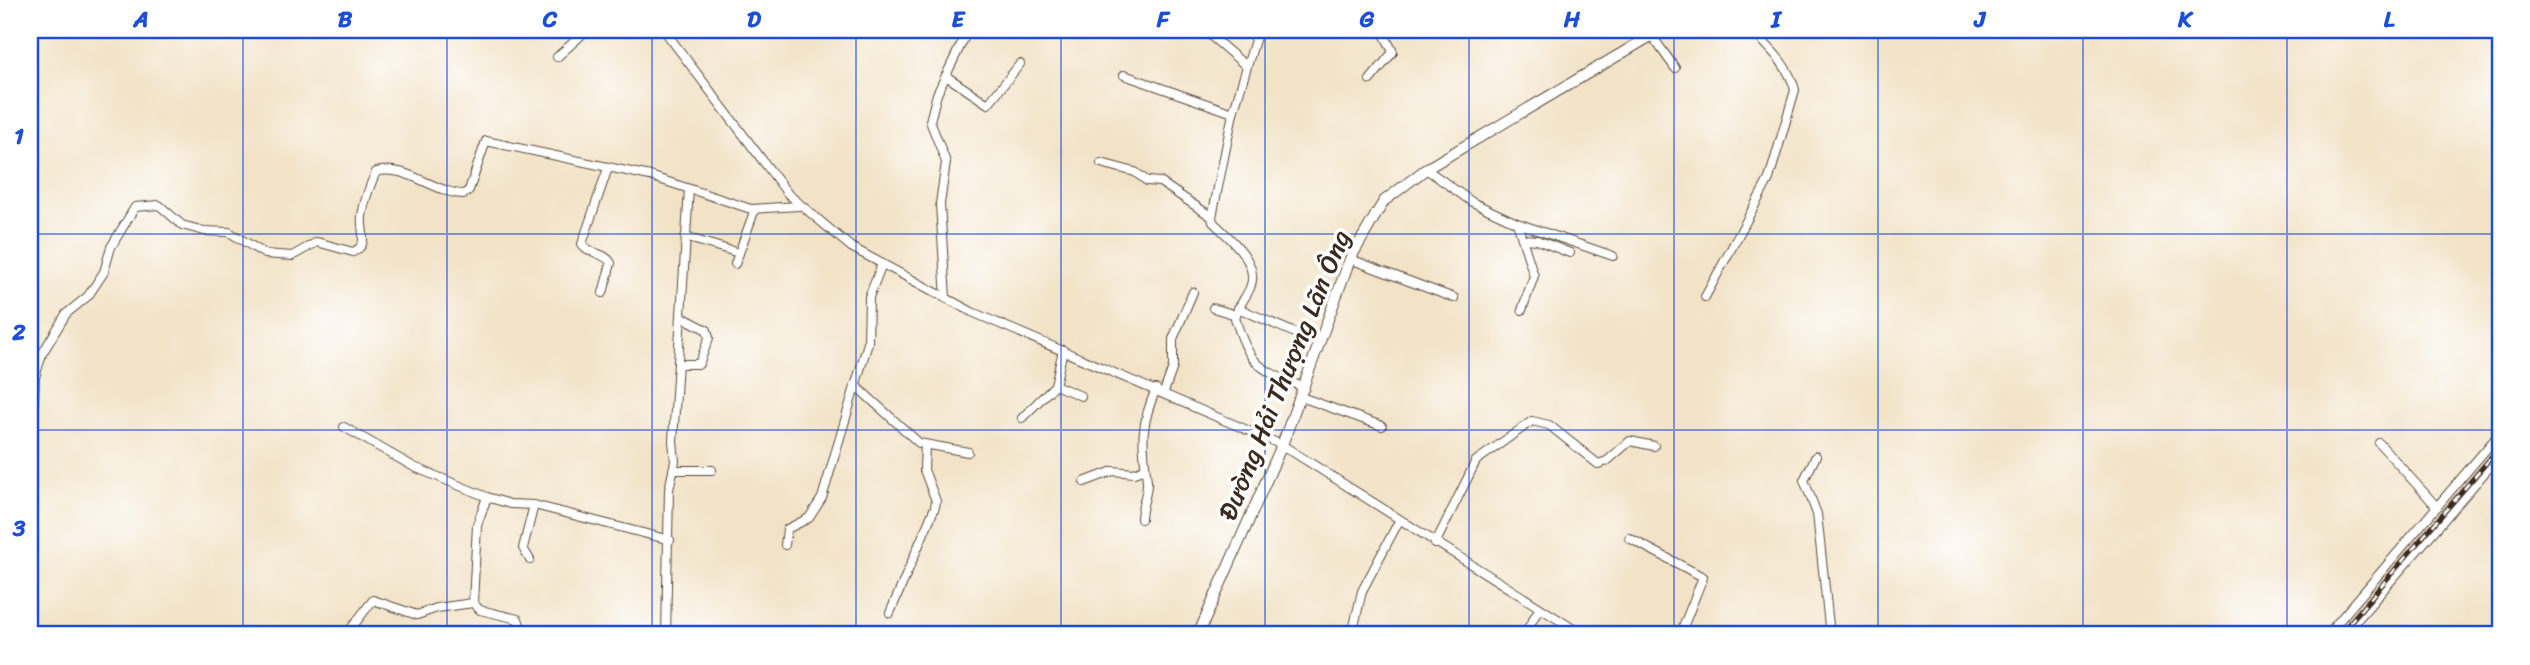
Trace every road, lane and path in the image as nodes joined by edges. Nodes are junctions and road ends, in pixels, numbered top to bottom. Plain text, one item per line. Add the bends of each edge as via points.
1 (587, 30) edge
2 (664, 30) edge
3 (968, 30) edge
4 (1204, 30) edge
5 (1258, 30) edge
6 (1382, 30) edge
7 (1752, 30) edge
8 (1657, 33) edge
9 (557, 57) dead end
10 (1020, 64) dead end
11 (1246, 66) junction
12 (1675, 68) dead end
13 (1124, 75) dead end
14 (946, 76) junction
15 (1370, 80) dead end
16 (1233, 113) junction
17 (1101, 163) dead end
18 (608, 168) junction
19 (1426, 169) junction
20 (689, 189) junction
21 (798, 206) junction
22 (755, 209) junction
23 (1212, 217) junction
24 (1517, 223) junction
25 (685, 237) junction
26 (1524, 239) junction
27 (739, 253) junction
28 (1570, 253) dead end
29 (1613, 256) dead end
30 (1350, 259) junction
31 (736, 264) dead end
32 (882, 264) junction
33 (1193, 292) dead end
34 (603, 293) dead end
35 (1705, 297) dead end
36 (946, 298) junction
37 (1454, 298) dead end
38 (1213, 309) dead end
39 (1522, 310) dead end
40 (1237, 311) junction
41 (682, 317) junction
42 (1320, 344) junction
43 (1063, 349) junction
44 (678, 364) junction
45 (855, 385) junction
46 (1055, 385) junction
47 (1160, 390) junction
48 (1303, 393) junction
49 (1081, 396) dead end
50 (1022, 418) dead end
51 (33, 421) dead end
52 (1381, 426) dead end
53 (344, 427) dead end
54 (2500, 433) edge
55 (2379, 443) dead end
56 (925, 445) junction
57 (1282, 445) junction
58 (1654, 446) dead end
59 (968, 452) dead end
60 (2500, 455) edge
61 (1816, 456) dead end
62 (2492, 465) junction
63 (1144, 469) junction
64 (673, 470) junction
65 (712, 470) dead end
66 (2500, 473) edge
67 (1084, 482) dead end
68 (487, 497) junction
69 (534, 505) junction
70 (2437, 507) junction
71 (1141, 519) dead end
72 (1399, 521) junction
73 (1629, 538) dead end
74 (670, 540) junction
75 (1435, 544) junction
76 (785, 545) dead end
77 (530, 560) dead end
78 (473, 603) junction
79 (1539, 609) junction
80 (890, 613) dead end
81 (346, 635) edge
82 (524, 635) edge
83 (666, 635) edge
84 (1198, 635) edge
85 (1352, 635) edge
86 (1524, 635) edge
87 (1583, 635) edge
88 (1680, 635) edge
89 (1830, 635) edge
90 (2327, 635) edge
91 (2344, 635) edge

1 - 9 street
2 - 21 street
3 - 14 street
4 - 11 street
5 - 11 street
6 - 15 street via 1393,52
7 - 35 street via 1792,76 1793,99 1769,179
8 - 12 street
8 - 19 street, Đường Hải Thượng Lãn Ông
10 - 14 street via 988,104
11 - 16 street
13 - 16 street
14 - 36 street via 930,121 946,162 940,204
16 - 23 street
17 - 23 street via 1160,182
18 - 20 street
18 - 34 street via 582,244 611,263
18 - 51 street via 486,141 464,194 378,171 362,217 365,234 354,252 317,242 292,256 265,254 229,232 182,225 159,205 135,207 111,247 104,272 88,296 66,314 42,354 35,377
19 - 24 street via 1472,202
19 - 30 street, Đường Hải Thượng Lãn Ông via 1384,201
20 - 22 street
20 - 25 street
21 - 22 street
21 - 32 street via 851,247
22 - 27 street
23 - 40 street via 1242,252 1251,272 1250,288
24 - 26 street
24 - 29 street
25 - 27 street
25 - 41 street
26 - 28 street
26 - 39 street via 1534,276
27 - 31 street
30 - 37 street
30 - 42 street, Đường Hải Thượng Lãn Ông
32 - 36 street
32 - 45 street via 869,297 868,343
33 - 47 street via 1173,338 1173,367
36 - 43 street
38 - 40 street
40 - 42 street
40 - 48 street via 1251,360
41 - 44 street
41 - 44 street via 707,330 709,338 699,364
42 - 48 street, Đường Hải Thượng Lãn Ông
43 - 46 street
43 - 47 street
44 - 64 street
45 - 56 street
45 - 76 street via 822,498 809,518 787,529
46 - 49 street
46 - 50 street
47 - 57 street
47 - 63 street via 1142,426
48 - 52 street
48 - 57 street, Đường Hải Thượng Lãn Ông
53 - 68 street via 414,467
54 - 70 street
55 - 70 street
56 - 59 street
56 - 80 street via 924,470 935,507
57 - 72 street
57 - 84 street, Đường Hải Thượng Lãn Ông
58 - 75 street via 1630,441 1598,464 1549,425 1532,421 1476,461
60 - 62 street
61 - 89 street via 1804,480 1817,514
62 - 66 street
62 - 91 street
63 - 67 street via 1113,471
63 - 71 street via 1147,485
64 - 65 street
64 - 74 street
68 - 69 street
68 - 78 street via 477,525
69 - 74 street
69 - 77 street via 523,548
70 - 90 street
72 - 75 street
72 - 85 street via 1362,591
73 - 88 street via 1703,577
74 - 83 street
75 - 79 street
78 - 81 street via 416,615 373,600
78 - 82 street via 480,610 518,619
79 - 86 street
79 - 87 street

